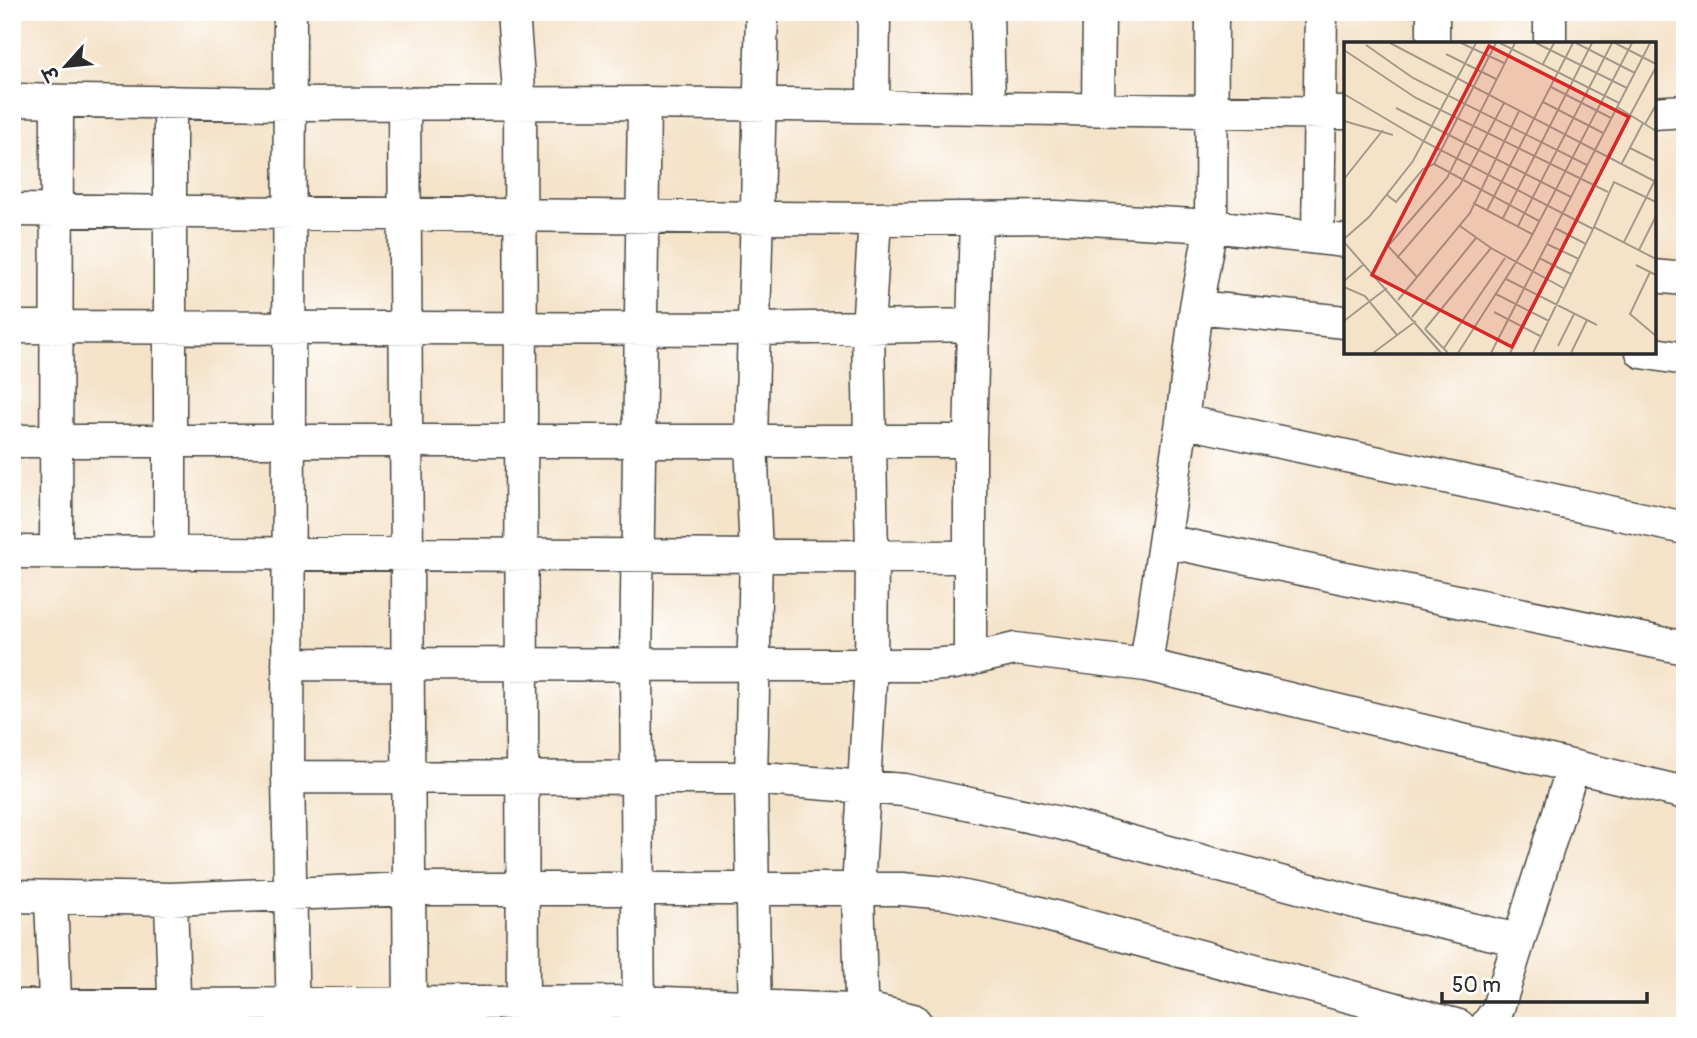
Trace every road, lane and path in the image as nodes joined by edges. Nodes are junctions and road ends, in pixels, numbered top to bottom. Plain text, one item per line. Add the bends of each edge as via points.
1 (290, 12) edge
2 (513, 12) edge
3 (762, 12) edge
4 (874, 12) edge
5 (987, 12) edge
6 (1099, 12) edge
7 (1212, 12) edge
8 (1321, 12) edge
9 (1433, 12) edge
10 (1550, 12) edge
11 (1433, 42) edge
12 (1550, 42) edge
13 (12, 100) edge
14 (57, 101) junction
15 (170, 102) junction
16 (644, 103) junction
17 (289, 104) junction
18 (404, 104) junction
19 (520, 104) junction
20 (760, 105) junction
21 (873, 105) junction
22 (989, 106) junction
23 (1098, 108) junction
24 (1213, 109) junction
25 (1685, 111) edge
26 (1331, 113) edge
27 (1655, 113) edge
28 (12, 210) edge
29 (57, 211) junction
30 (170, 211) junction
31 (289, 212) junction
32 (405, 213) junction
33 (520, 215) junction
34 (642, 216) junction
35 (759, 218) junction
36 (875, 219) junction
37 (976, 219) junction
38 (1212, 226) junction
39 (1331, 239) edge
40 (1655, 276) edge
41 (1685, 279) edge
42 (1196, 307) junction
43 (1344, 322) edge
44 (972, 326) junction
45 (12, 327) edge
46 (57, 328) junction
47 (641, 328) junction
48 (170, 329) junction
49 (519, 329) junction
50 (868, 329) junction
51 (288, 330) junction
52 (405, 330) junction
53 (756, 330) junction
54 (1654, 354) edge
55 (1685, 359) edge
56 (1182, 421) junction
57 (12, 441) edge
58 (56, 441) junction
59 (170, 441) junction
60 (288, 441) junction
61 (406, 441) junction
62 (519, 441) junction
63 (639, 441) junction
64 (751, 441) junction
65 (970, 441) junction
66 (871, 442) junction
67 (1685, 528) edge
68 (1165, 541) junction
69 (170, 551) junction
70 (12, 552) edge
71 (56, 552) junction
72 (288, 552) junction
73 (406, 552) junction
74 (519, 553) junction
75 (638, 554) junction
76 (756, 554) junction
77 (970, 557) junction
78 (872, 558) junction
79 (1685, 648) edge
80 (970, 660) junction
81 (288, 664) junction
82 (407, 664) junction
83 (519, 664) junction
84 (870, 664) junction
85 (636, 665) junction
86 (754, 665) junction
87 (1146, 665) junction
88 (1573, 767) junction
89 (288, 777) junction
90 (408, 778) junction
91 (520, 778) junction
92 (751, 778) junction
93 (637, 779) junction
94 (861, 785) junction
95 (1685, 793) edge
96 (521, 889) junction
97 (638, 889) junction
98 (753, 889) junction
99 (409, 890) junction
100 (858, 890) junction
101 (291, 892) junction
102 (12, 896) edge
103 (51, 898) junction
104 (171, 899) junction
105 (1519, 940) junction
106 (12, 1006) edge
107 (858, 1007) junction
108 (292, 1014) edge
109 (410, 1014) edge
110 (522, 1014) edge
111 (638, 1014) edge
112 (55, 1016) edge
113 (175, 1016) edge
114 (756, 1016) edge
115 (918, 1026) edge
116 (1459, 1026) edge
117 (1486, 1026) edge

1 - 17 street
2 - 19 street
3 - 20 street
4 - 21 street
5 - 22 street
6 - 23 street
7 - 24 street
8 - 26 street
9 - 11 street
10 - 12 street
13 - 14 street
14 - 15 street
14 - 29 street
15 - 17 street
15 - 30 street
16 - 19 street
16 - 20 street
16 - 34 street
17 - 18 street
17 - 31 street
18 - 19 street
18 - 32 street
19 - 33 street
20 - 21 street
20 - 35 street
21 - 22 street
22 - 23 street
23 - 24 street
24 - 26 street
24 - 38 street
25 - 27 street
26 - 39 street
28 - 29 street
29 - 30 street
29 - 46 street
30 - 31 street
30 - 48 street
31 - 32 street
31 - 51 street
32 - 33 street
32 - 52 street
33 - 34 street
33 - 49 street
34 - 35 street
34 - 47 street
35 - 36 street
35 - 53 street
36 - 37 street
36 - 50 street
37 - 38 street via 1056,217
37 - 44 street
38 - 39 street
38 - 42 street
40 - 41 street
42 - 43 street
42 - 56 street
44 - 50 street
44 - 65 street
45 - 46 street
46 - 48 street
46 - 58 street
47 - 49 street
47 - 53 street
47 - 63 street
48 - 51 street
48 - 59 street
49 - 52 street
49 - 62 street
50 - 53 street
50 - 66 street
51 - 52 street
51 - 60 street
52 - 61 street
53 - 64 street
54 - 55 street
56 - 67 street
56 - 68 street
57 - 58 street
58 - 59 street
58 - 71 street
59 - 60 street
59 - 69 street
60 - 61 street
60 - 72 street
61 - 62 street
61 - 73 street
62 - 63 street
62 - 74 street
63 - 64 street
63 - 75 street
64 - 66 street
64 - 76 street
65 - 66 street
65 - 77 street
66 - 78 street
68 - 79 street
68 - 87 street
69 - 71 street
69 - 72 street
70 - 71 street
72 - 73 street
72 - 81 street
73 - 74 street
73 - 82 street
74 - 75 street
74 - 83 street
75 - 76 street
75 - 85 street
76 - 78 street
76 - 86 street
77 - 78 street
77 - 80 street
78 - 84 street
80 - 84 street via 930,666
80 - 87 street via 1015,649 1039,649
81 - 82 street
81 - 89 street
82 - 83 street
82 - 90 street
83 - 85 street
83 - 91 street
84 - 86 street
84 - 94 street
85 - 86 street
85 - 93 street
86 - 92 street
87 - 88 street
88 - 95 street
88 - 105 street
89 - 90 street
89 - 101 street
90 - 91 street
90 - 99 street
91 - 93 street
91 - 96 street
92 - 93 street
92 - 94 street
92 - 98 street
93 - 97 street
94 - 100 street
94 - 105 street via 1060,823 1370,906
96 - 97 street
96 - 99 street
96 - 110 street
97 - 98 street
97 - 111 street
98 - 100 street
98 - 114 street
99 - 101 street
99 - 109 street
100 - 107 street
100 - 116 street via 946,893 1036,912
101 - 104 street
101 - 108 street
102 - 103 street
103 - 104 street
103 - 112 street
104 - 113 street
105 - 117 street via 1497,1011
106 - 112 street
107 - 114 street
107 - 115 street via 913,1020
108 - 109 street
108 - 113 street
109 - 110 street
110 - 111 street
111 - 114 street
112 - 113 street

